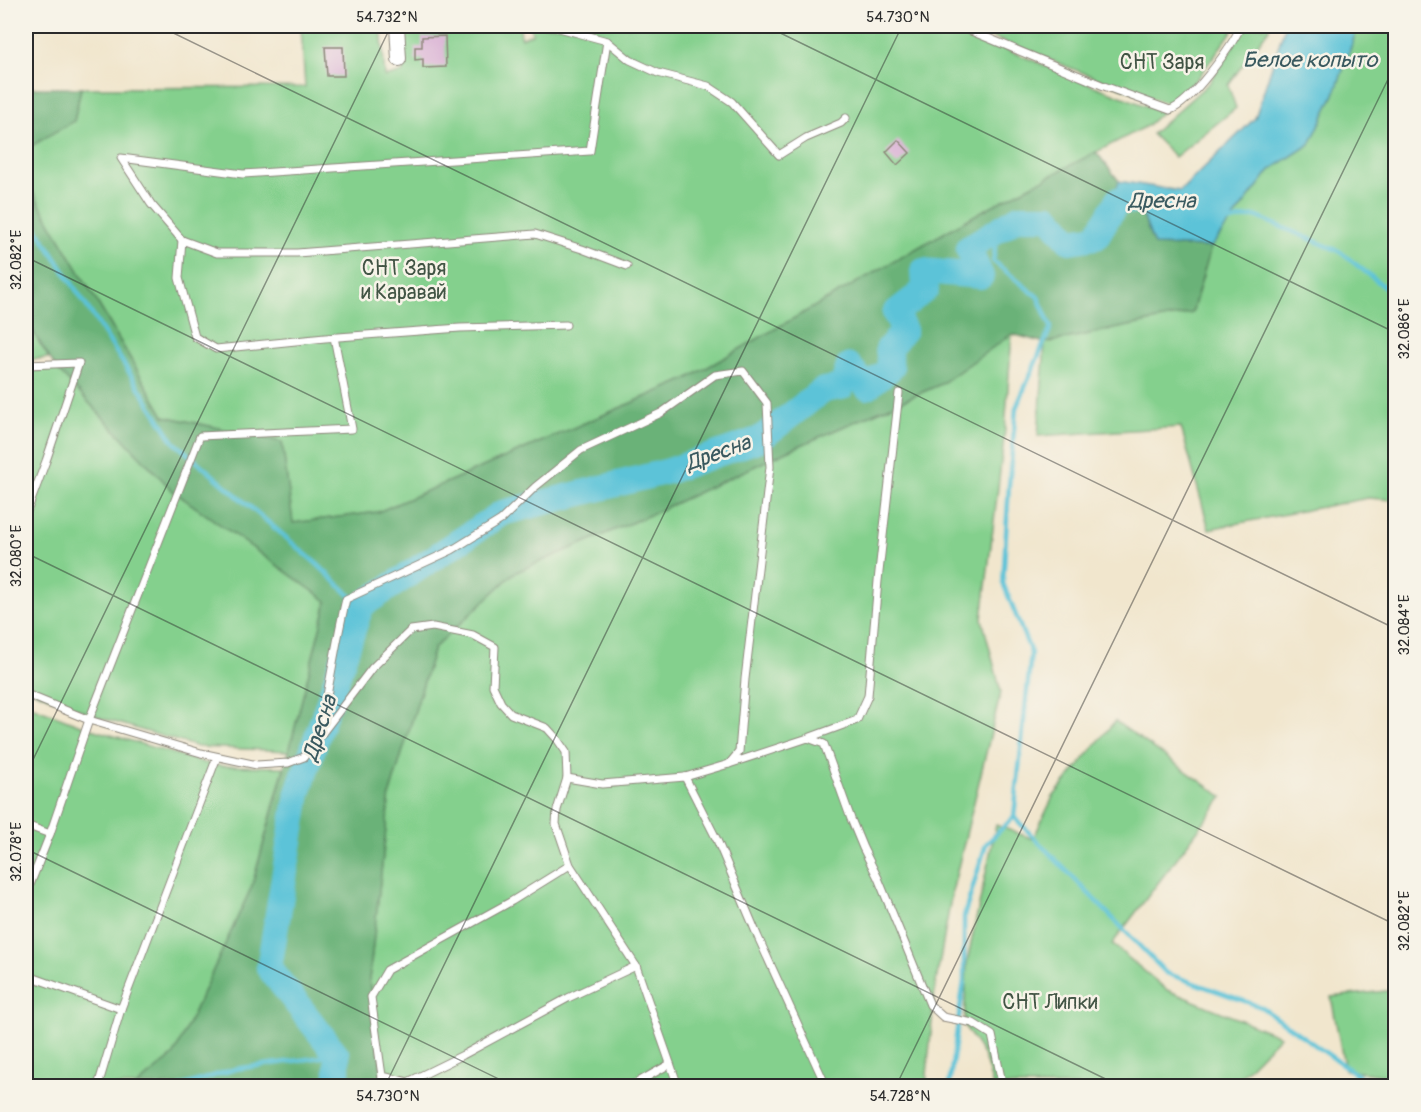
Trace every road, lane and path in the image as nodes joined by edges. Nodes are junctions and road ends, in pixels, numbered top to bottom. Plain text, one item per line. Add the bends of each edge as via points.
1 (398, 26) edge
2 (552, 26) edge
3 (959, 26) edge
4 (1241, 26) edge
5 (607, 40) junction
6 (399, 59) dead end
7 (846, 118) dead end
8 (182, 240) junction
9 (627, 266) dead end
10 (566, 325) dead end
11 (334, 337) junction
12 (26, 365) edge
13 (899, 393) dead end
14 (26, 514) edge
15 (26, 694) edge
16 (89, 720) junction
17 (808, 738) junction
18 (318, 740) junction
19 (217, 757) junction
20 (729, 764) junction
21 (685, 777) junction
22 (567, 778) junction
23 (26, 825) edge
24 (50, 834) junction
25 (570, 865) junction
26 (26, 895) edge
27 (636, 966) junction
28 (26, 975) edge
29 (121, 1009) junction
30 (670, 1064) junction
31 (382, 1076) junction
32 (98, 1086) edge
33 (381, 1086) edge
34 (631, 1086) edge
35 (678, 1086) edge
36 (826, 1086) edge
37 (1005, 1086) edge

1 - 6 street
2 - 5 lane
3 - 4 lane via 1170,110 1183,102 1215,68
5 - 7 lane via 630,60 658,73 708,86 732,102 779,156
5 - 8 lane via 590,151 243,174 121,158 151,204
8 - 9 lane via 217,253 297,253 535,234
8 - 11 lane via 179,278 195,337 216,349
10 - 11 lane
11 - 16 lane via 352,429 200,436
12 - 14 lane via 79,363
13 - 17 lane via 868,696 857,720
15 - 16 lane
16 - 19 lane
16 - 24 lane
17 - 20 lane
17 - 37 lane via 824,744 851,819 930,1005 943,1017 973,1023 992,1035
18 - 19 lane via 304,758 288,763 257,765
18 - 20 lane via 346,599 452,550 501,520 581,450 662,413 715,375 744,371 767,404 770,467 739,752
18 - 22 lane via 365,676 394,645 411,630 433,627 474,635 495,647 493,686 501,703 511,714 547,728 557,739 566,752
19 - 29 lane
20 - 21 lane
21 - 22 lane via 602,784
21 - 36 lane
22 - 25 lane via 556,824
23 - 24 lane
24 - 26 lane
25 - 27 lane
25 - 31 lane via 387,970 371,997
27 - 30 lane
27 - 31 lane via 408,1082
28 - 29 lane
29 - 32 lane
30 - 34 lane
30 - 35 lane
31 - 33 lane

